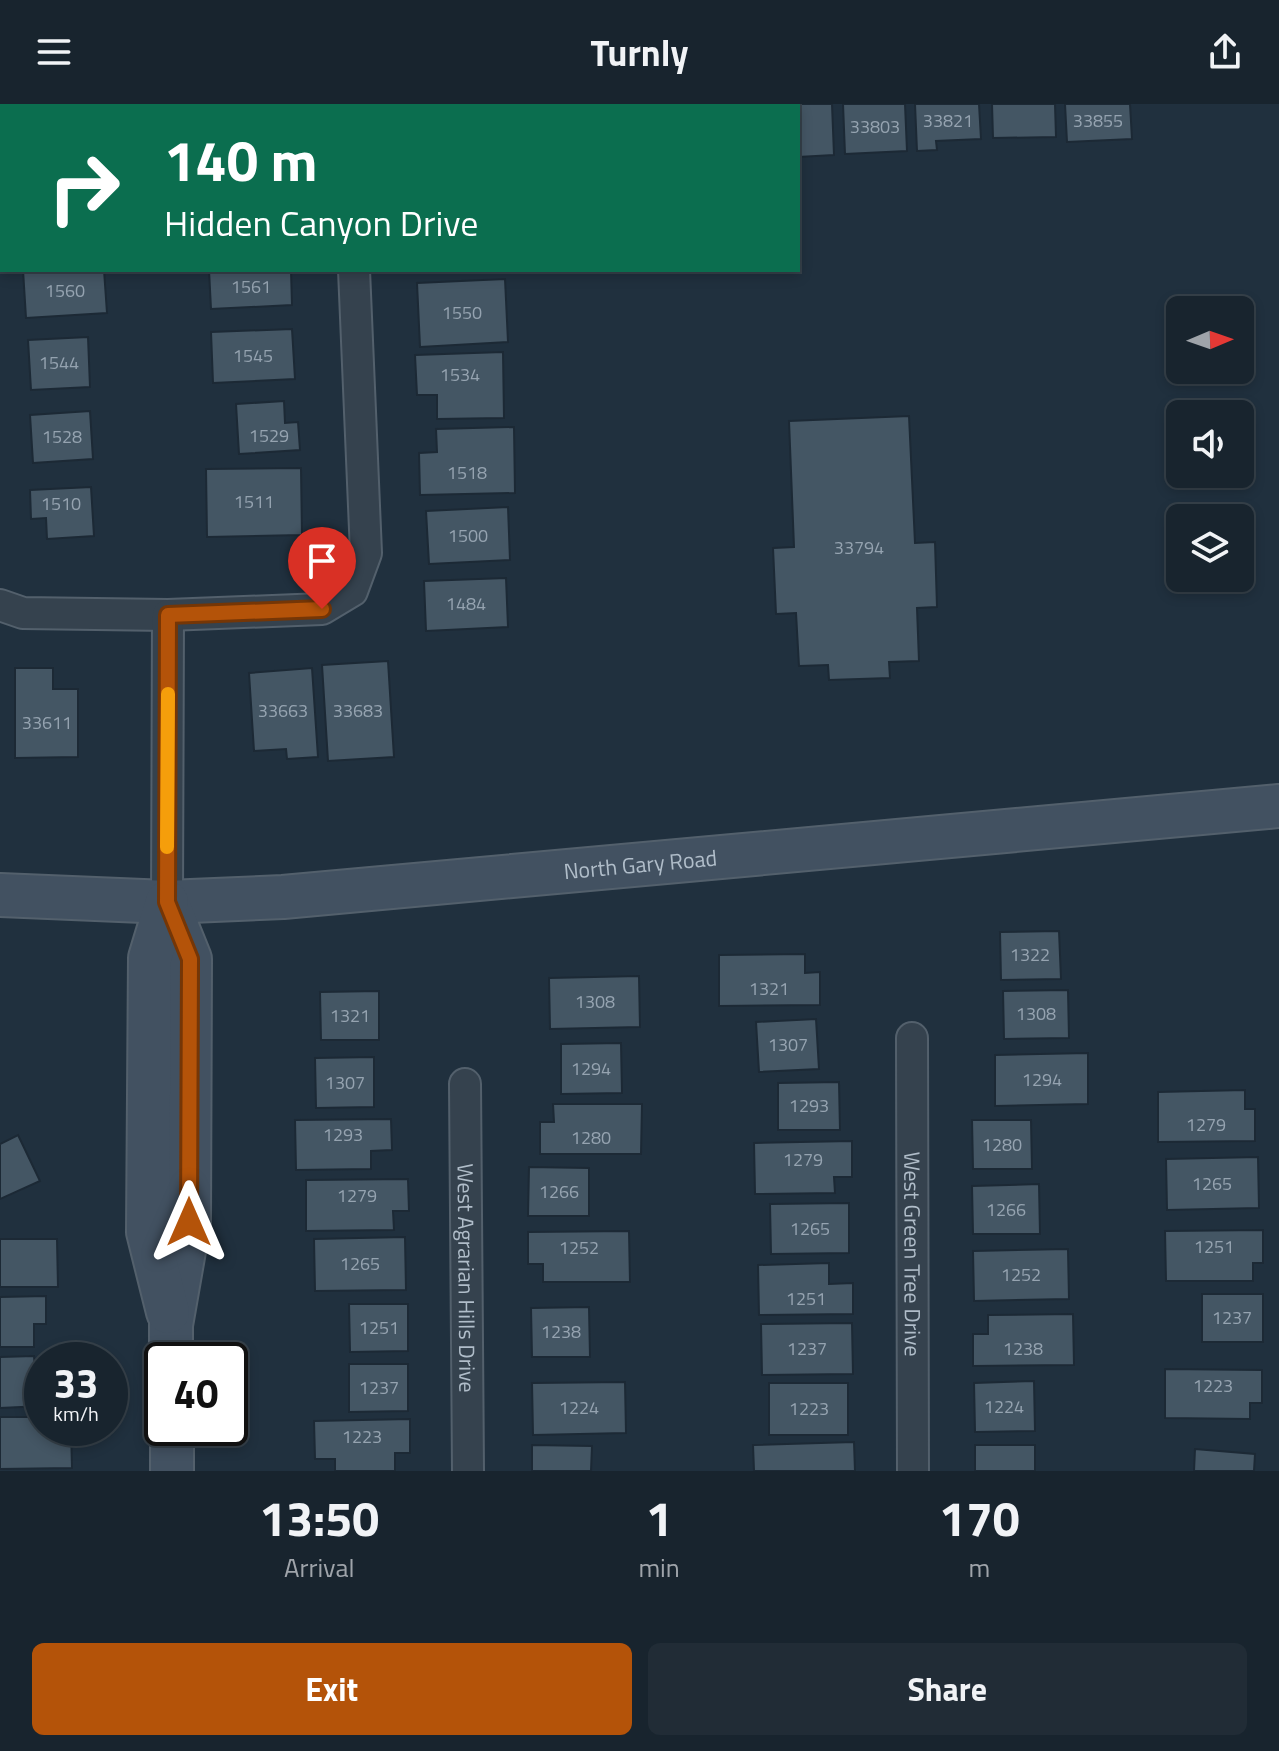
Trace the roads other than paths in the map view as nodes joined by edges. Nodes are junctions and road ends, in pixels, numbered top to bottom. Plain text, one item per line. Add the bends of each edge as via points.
1 (354, 272) edge
2 (0, 605) edge
3 (168, 615) junction
4 (1279, 806) edge
5 (0, 895) edge
6 (167, 902) junction
7 (912, 1038) dead end
8 (465, 1084) dead end
9 (171, 1342) edge
10 (172, 1446) edge
11 (172, 1471) edge
12 (468, 1471) edge
13 (913, 1471) edge

1 - 3 street via 366,553 352,591 322,609
2 - 3 street via 23,613
3 - 6 street
4 - 6 main road, North Gary Road via 283,897
5 - 6 main road, North Gary Road
6 - 9 main road via 190,959 189,1222
7 - 13 street, West Green Tree Drive
8 - 12 street, West Agrarian Hills Drive
10 - 11 main road

